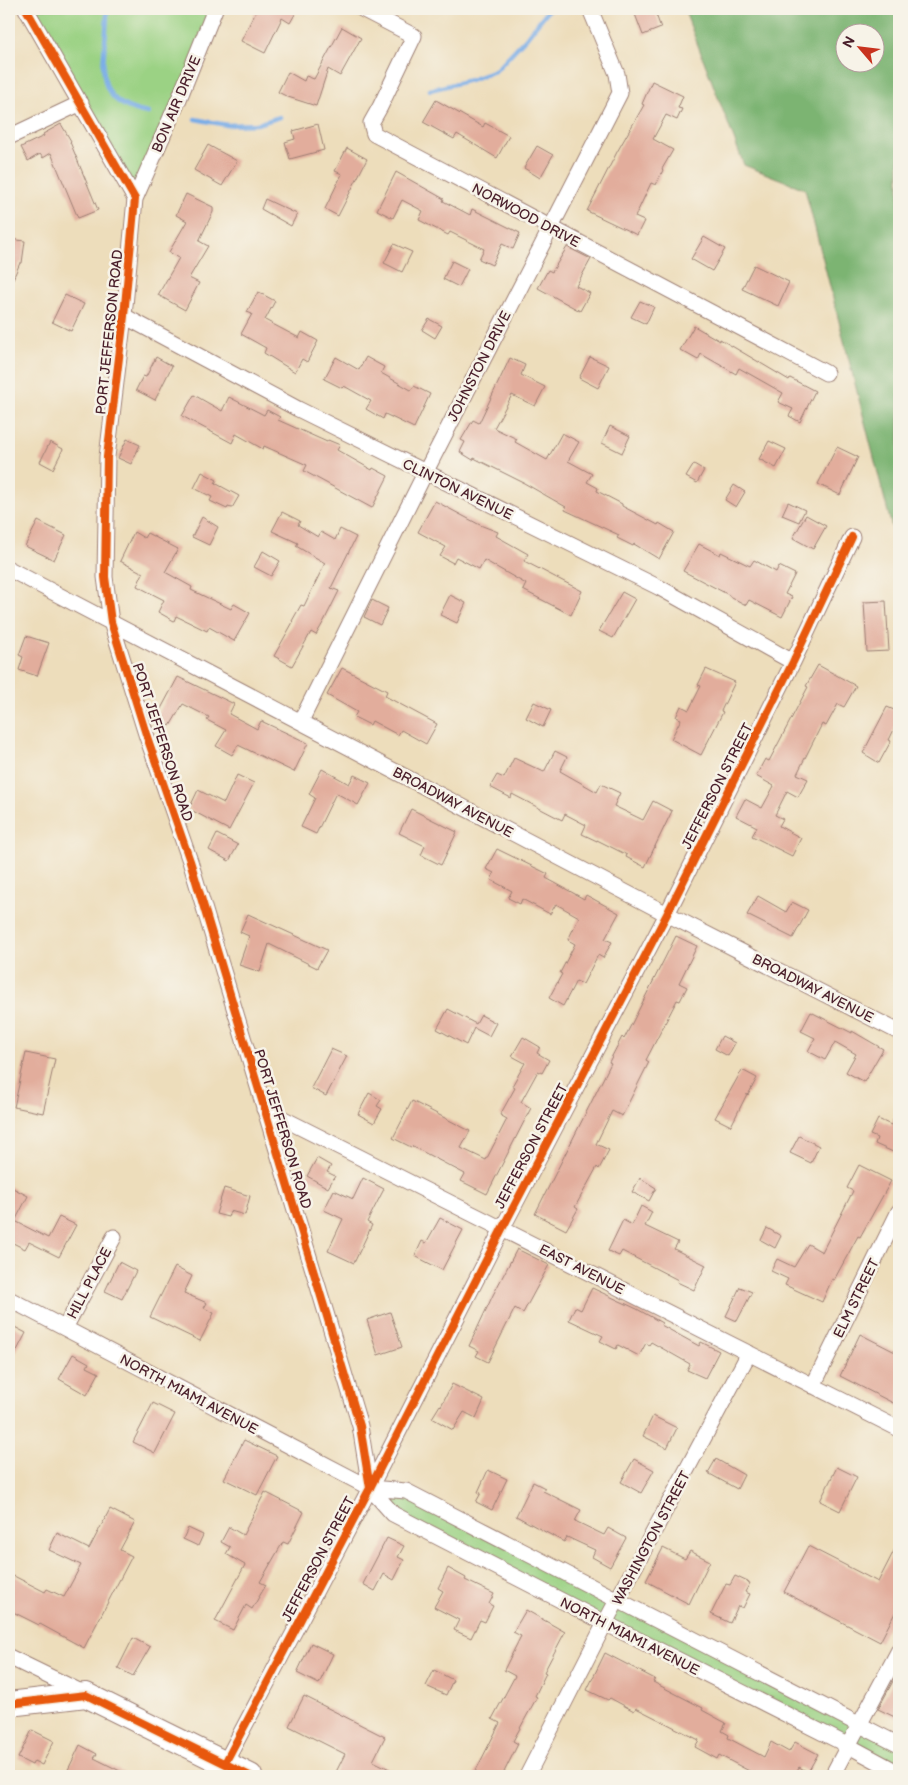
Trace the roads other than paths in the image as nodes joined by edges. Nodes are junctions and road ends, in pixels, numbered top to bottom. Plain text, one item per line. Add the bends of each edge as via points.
1 (26, 9) edge
2 (215, 9) edge
3 (362, 9) edge
4 (590, 9) edge
5 (81, 103) junction
6 (9, 137) edge
7 (136, 199) junction
8 (550, 228) junction
9 (124, 316) junction
10 (826, 373) dead end
11 (425, 473) junction
12 (852, 537) dead end
13 (9, 569) edge
14 (111, 622) junction
15 (793, 662) junction
16 (301, 721) junction
17 (667, 914) junction
18 (899, 1032) edge
19 (264, 1109) junction
20 (899, 1211) edge
21 (502, 1229) junction
22 (114, 1237) dead end
23 (9, 1299) edge
24 (65, 1328) junction
25 (749, 1354) junction
26 (813, 1386) junction
27 (899, 1429) edge
28 (370, 1488) junction
29 (617, 1601) junction
30 (605, 1623) junction
31 (899, 1650) edge
32 (9, 1657) edge
33 (86, 1695) junction
34 (9, 1704) edge
35 (859, 1724) junction
36 (847, 1745) junction
37 (899, 1745) edge
38 (225, 1763) junction
39 (899, 1773) edge
40 (250, 1776) edge
41 (527, 1776) edge
42 (832, 1776) edge

1 - 5 street
2 - 7 street, BON AIR DRIVE
3 - 8 street, NORWOOD DRIVE via 414,36 371,122 374,134
4 - 8 street, JOHNSTON DRIVE via 617,74 620,93
5 - 6 street
5 - 7 street
7 - 9 street, PORT JEFFERSON ROAD
8 - 10 street, NORWOOD DRIVE
8 - 11 street, JOHNSTON DRIVE
9 - 11 street, CLINTON AVENUE
9 - 14 street, PORT JEFFERSON ROAD via 107,458 105,577
11 - 15 street, CLINTON AVENUE via 660,588
11 - 16 street, JOHNSTON DRIVE
12 - 15 street, JEFFERSON STREET
13 - 14 street, BROADWAY AVENUE
14 - 16 street, BROADWAY AVENUE
14 - 19 street, PORT JEFFERSON ROAD via 190,861
15 - 17 street, JEFFERSON STREET
16 - 17 street, BROADWAY AVENUE
17 - 18 street, BROADWAY AVENUE
17 - 21 street, JEFFERSON STREET
19 - 21 street, EAST AVENUE
19 - 28 street, PORT JEFFERSON ROAD via 360,1426
20 - 26 street, ELM STREET
21 - 25 street, EAST AVENUE
21 - 28 street, JEFFERSON STREET
22 - 24 street, HILL PLACE
23 - 24 street, NORTH MIAMI AVENUE
24 - 28 street, NORTH MIAMI AVENUE
25 - 26 street, EAST AVENUE
25 - 29 street, WASHINGTON STREET
26 - 27 street, EAST AVENUE
28 - 29 street, NORTH MIAMI AVENUE via 406,1491
28 - 30 street, NORTH MIAMI AVENUE via 393,1514
28 - 38 street, JEFFERSON STREET
29 - 30 street, WASHINGTON STREET
29 - 35 street, NORTH MIAMI AVENUE
30 - 36 street, NORTH MIAMI AVENUE
30 - 41 street, WASHINGTON STREET
31 - 35 street
32 - 33 street
33 - 34 main road
33 - 38 main road
35 - 36 street
35 - 37 street, NORTH MIAMI AVENUE
36 - 39 street, NORTH MIAMI AVENUE
36 - 42 street
38 - 40 main road

